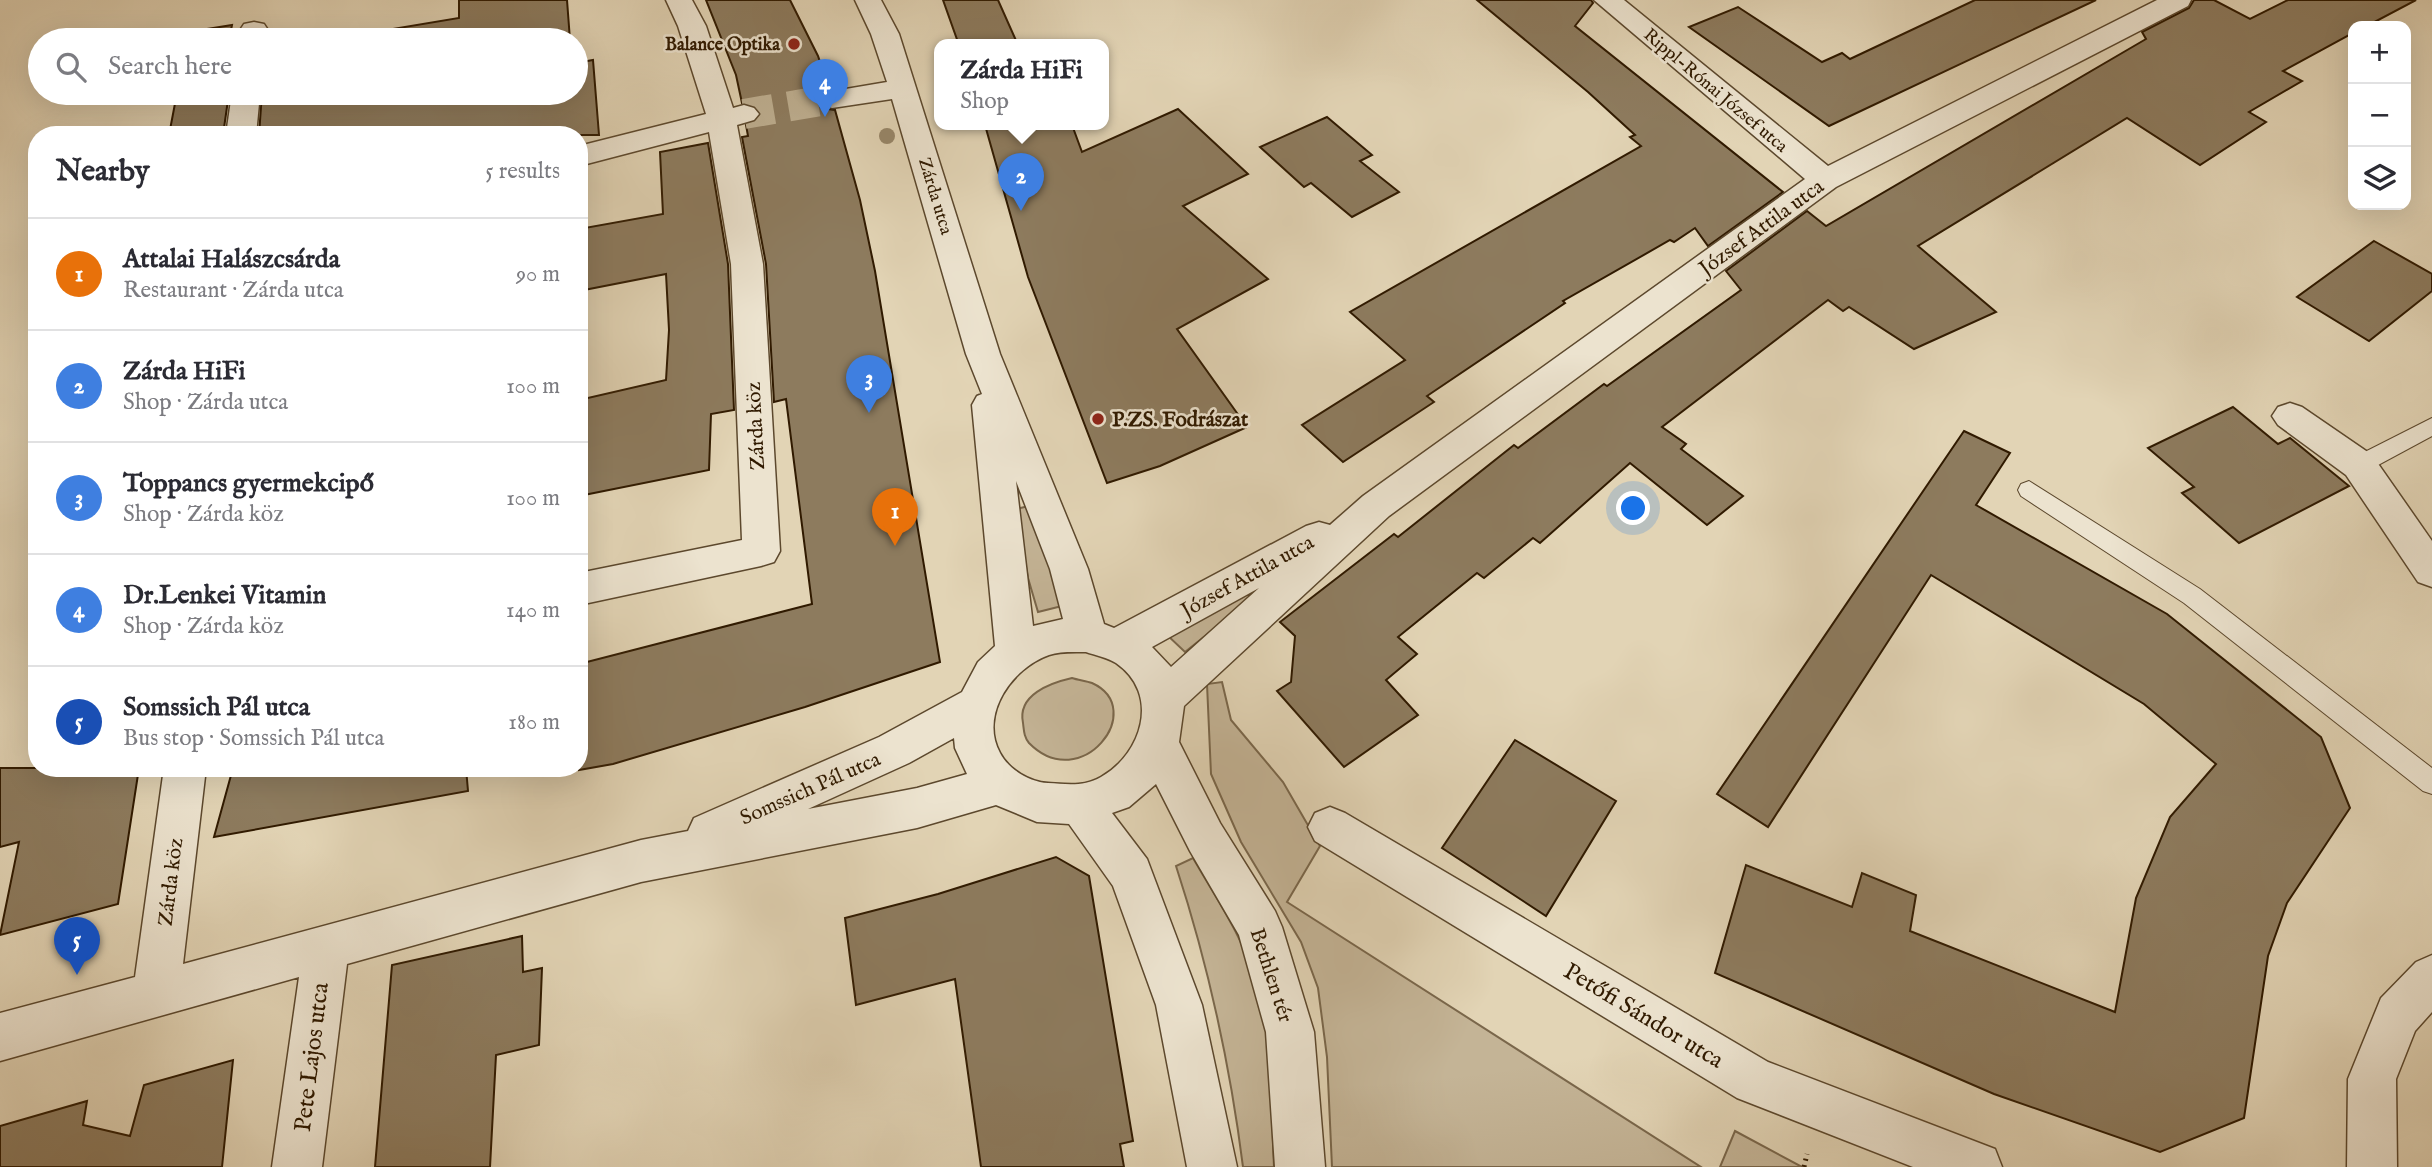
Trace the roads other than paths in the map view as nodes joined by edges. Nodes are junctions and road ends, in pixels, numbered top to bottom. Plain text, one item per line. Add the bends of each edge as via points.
1 (680, 0) edge
2 (868, 0) edge
3 (1607, 0) edge
4 (2178, 0) edge
5 (903, 88) junction
6 (832, 99) tunnel mouth
7 (245, 105) edge
8 (732, 116) junction
9 (242, 126) edge
10 (588, 154) edge
11 (1825, 180) junction
12 (983, 354) junction
13 (2290, 416) dead end
14 (2432, 426) edge
15 (2359, 465) junction
16 (2029, 491) dead end
17 (1376, 506) junction
18 (2432, 571) edge
19 (588, 587) edge
20 (1103, 640) junction
21 (1016, 652) junction
22 (1163, 699) junction
23 (975, 705) junction
24 (1158, 746) junction
25 (183, 777) edge
26 (2432, 783) edge
27 (1000, 784) junction
28 (1080, 804) junction
29 (1330, 827) dead end
30 (641, 861) junction
31 (326, 947) junction
32 (2432, 978) edge
33 (156, 996) junction
34 (0, 1037) edge
35 (1300, 1155) edge
36 (1211, 1164) edge
37 (297, 1167) edge
38 (1977, 1167) edge
39 (2372, 1167) edge

1 - 8 street, Zárda köz
2 - 5 street, Zárda utca
3 - 11 street, Rippl-Rónai József utca
4 - 11 street, József Attila utca
5 - 6 street
5 - 12 street, Zárda utca
7 - 9 street
8 - 10 street
8 - 19 street, Zárda köz via 747,264 761,551
11 - 17 street, József Attila utca
12 - 20 street, Zárda utca via 1069,569
12 - 21 street, Zárda utca
13 - 15 street
14 - 15 lane
15 - 18 street
16 - 26 lane via 2192,596
17 - 20 street, József Attila utca
17 - 22 street, József Attila utca
20 - 21 street via 1059,636
20 - 22 street via 1136,655 1148,667
21 - 23 street via 990,674
22 - 24 street via 1165,723
23 - 27 street via 976,748 985,768
23 - 30 street, Somssich Pál utca via 857,768
24 - 28 street via 1128,784
24 - 35 street, Bethlen tér via 1259,927 1290,1032
25 - 33 street, Zárda köz
27 - 28 street via 1035,802
27 - 30 street, Somssich Pál utca via 916,808
28 - 36 street via 1131,874 1179,1005
29 - 38 street, Petőfi Sándor utca via 1754,1081
30 - 31 street, Somssich Pál utca
31 - 33 street, Somssich Pál utca
31 - 37 street, Pete Lajos utca
32 - 39 street via 2398,1015 2372,1079
33 - 34 street, Somssich Pál utca

